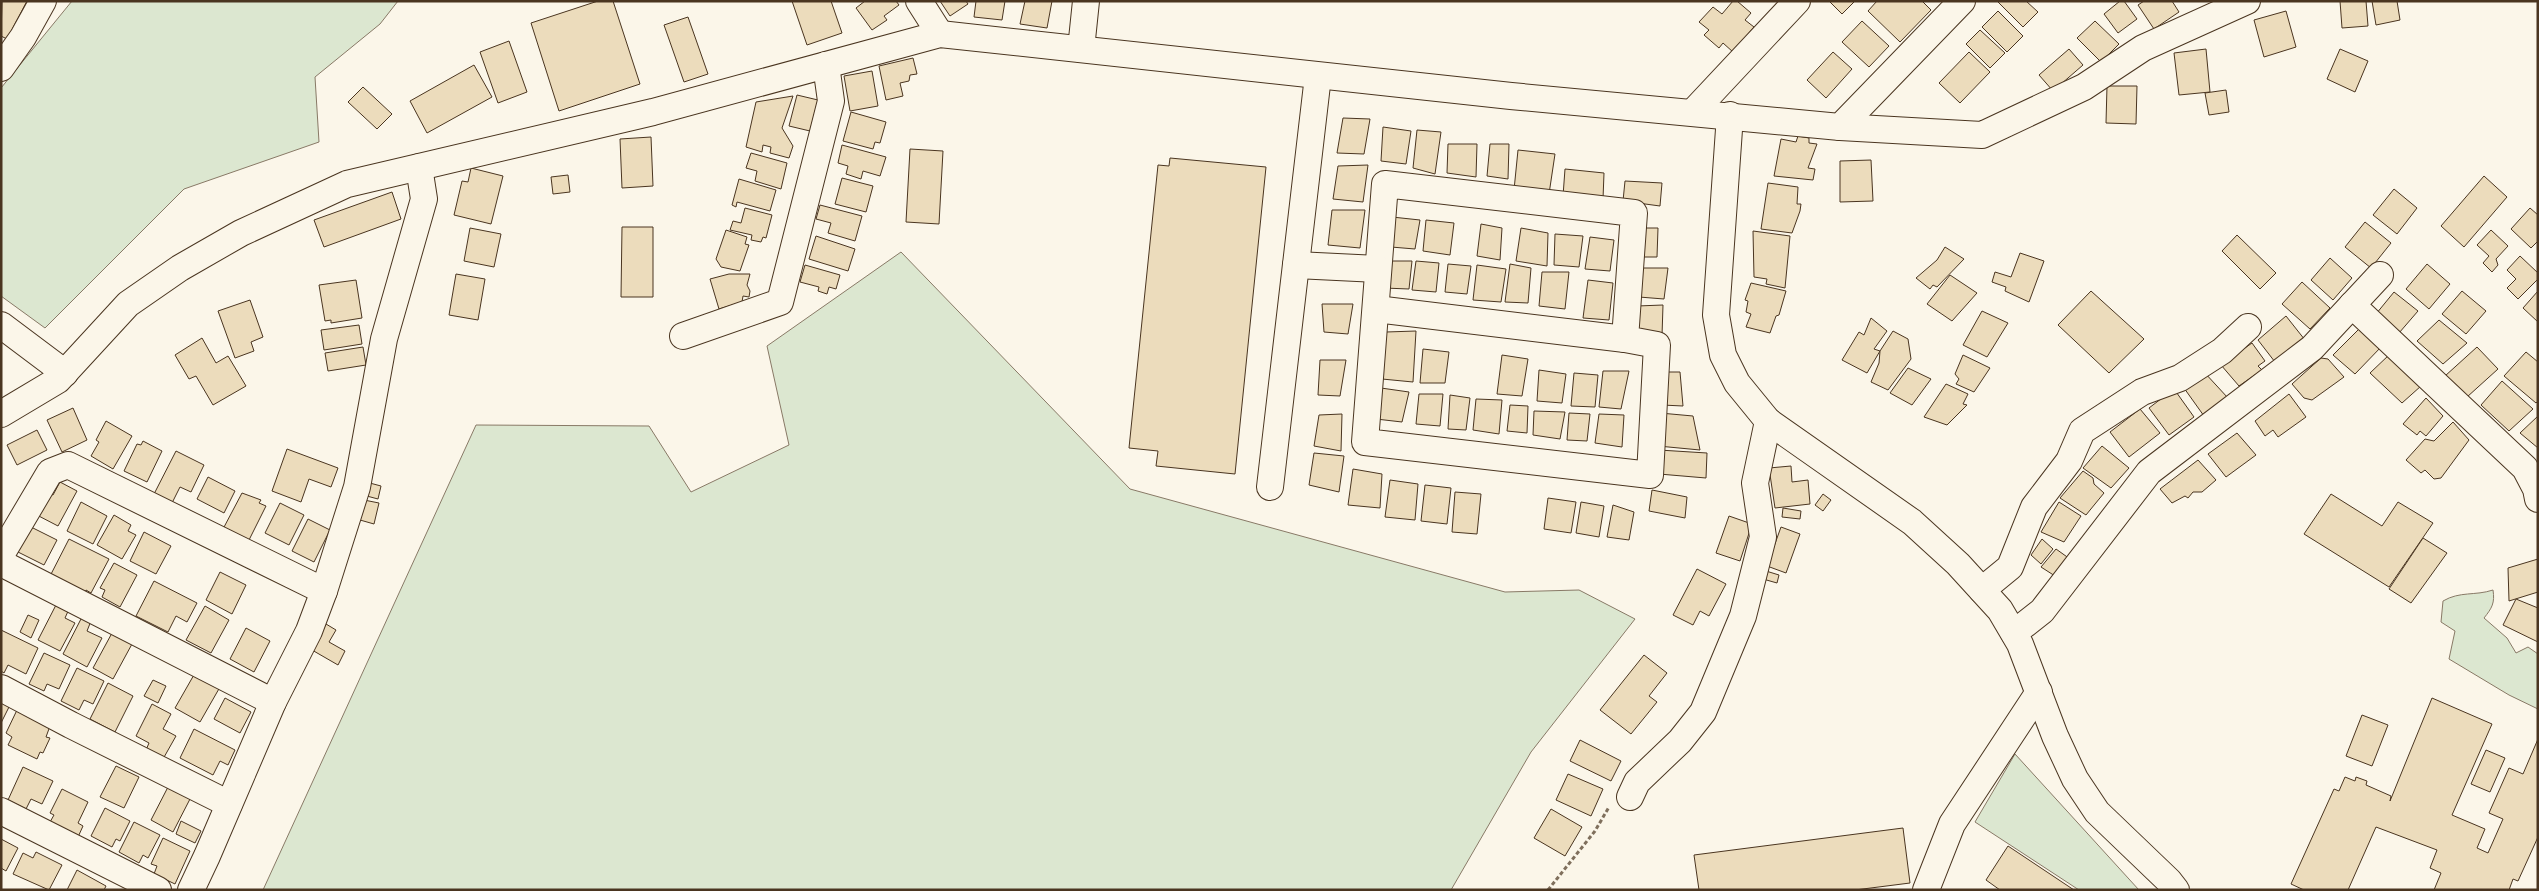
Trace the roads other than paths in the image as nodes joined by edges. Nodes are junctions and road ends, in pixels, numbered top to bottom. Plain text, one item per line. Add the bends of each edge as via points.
1 (43, 1) edge
2 (919, 1) edge
3 (1086, 1) edge
4 (1797, 1) edge
5 (1962, 1) edge
6 (2247, 1) edge
7 (940, 34) junction
8 (1081, 49) junction
9 (826, 65) junction
10 (1, 68) edge
11 (1318, 76) junction
12 (1693, 112) junction
13 (1730, 115) junction
14 (1840, 126) junction
15 (419, 167) junction
16 (1296, 265) junction
17 (1378, 269) junction
18 (2380, 275) dead end
19 (2352, 306) junction
20 (1376, 309) junction
21 (1, 325) edge
22 (2248, 327) dead end
23 (683, 336) dead end
24 (1625, 339) junction
25 (65, 373) junction
26 (1, 414) edge
27 (1768, 421) junction
28 (1270, 487) dead end
29 (2538, 498) edge
30 (1, 555) edge
31 (1, 563) edge
32 (1982, 590) junction
33 (324, 591) junction
34 (2014, 633) junction
35 (1, 688) edge
36 (2039, 692) junction
37 (273, 702) junction
38 (1621, 800) road end
39 (230, 804) junction
40 (1, 812) edge
41 (158, 890) edge
42 (191, 890) edge
43 (1926, 890) edge
44 (2176, 890) edge

1 - 10 street via 23,38
2 - 7 street
3 - 8 street
4 - 12 street
5 - 14 street
6 - 14 street via 2143,48 2084,87 1982,135
7 - 8 street
7 - 9 street
8 - 11 street
9 - 15 street via 653,112
9 - 23 street via 831,101 780,302
11 - 12 street
11 - 16 street
12 - 13 street
13 - 14 street
13 - 27 street via 1716,315 1723,354 1737,383
15 - 25 street via 347,184 241,233 180,268 128,304
15 - 33 street via 424,199 384,339 356,487
16 - 17 street
16 - 28 street
17 - 20 street
17 - 24 street via 1385,184 1634,213
18 - 19 street
19 - 29 street via 2525,468
19 - 34 street via 2312,348 2148,472 2042,610
20 - 24 street
20 - 24 street via 1365,442 1650,476 1657,345
21 - 25 street
22 - 32 street via 2222,351 2180,378 2142,392 2082,431 2069,462 2034,506 2010,567
25 - 26 street
27 - 32 street via 1912,522
27 - 38 street via 1755,483 1763,537 1743,616 1703,712 1680,741
30 - 33 street via 50,472 68,465
31 - 37 street
32 - 34 street
33 - 37 street via 309,631
34 - 36 street
35 - 39 street
36 - 43 street via 1952,824
36 - 44 street via 2075,779 2097,812
37 - 39 street
39 - 42 street
40 - 41 street

